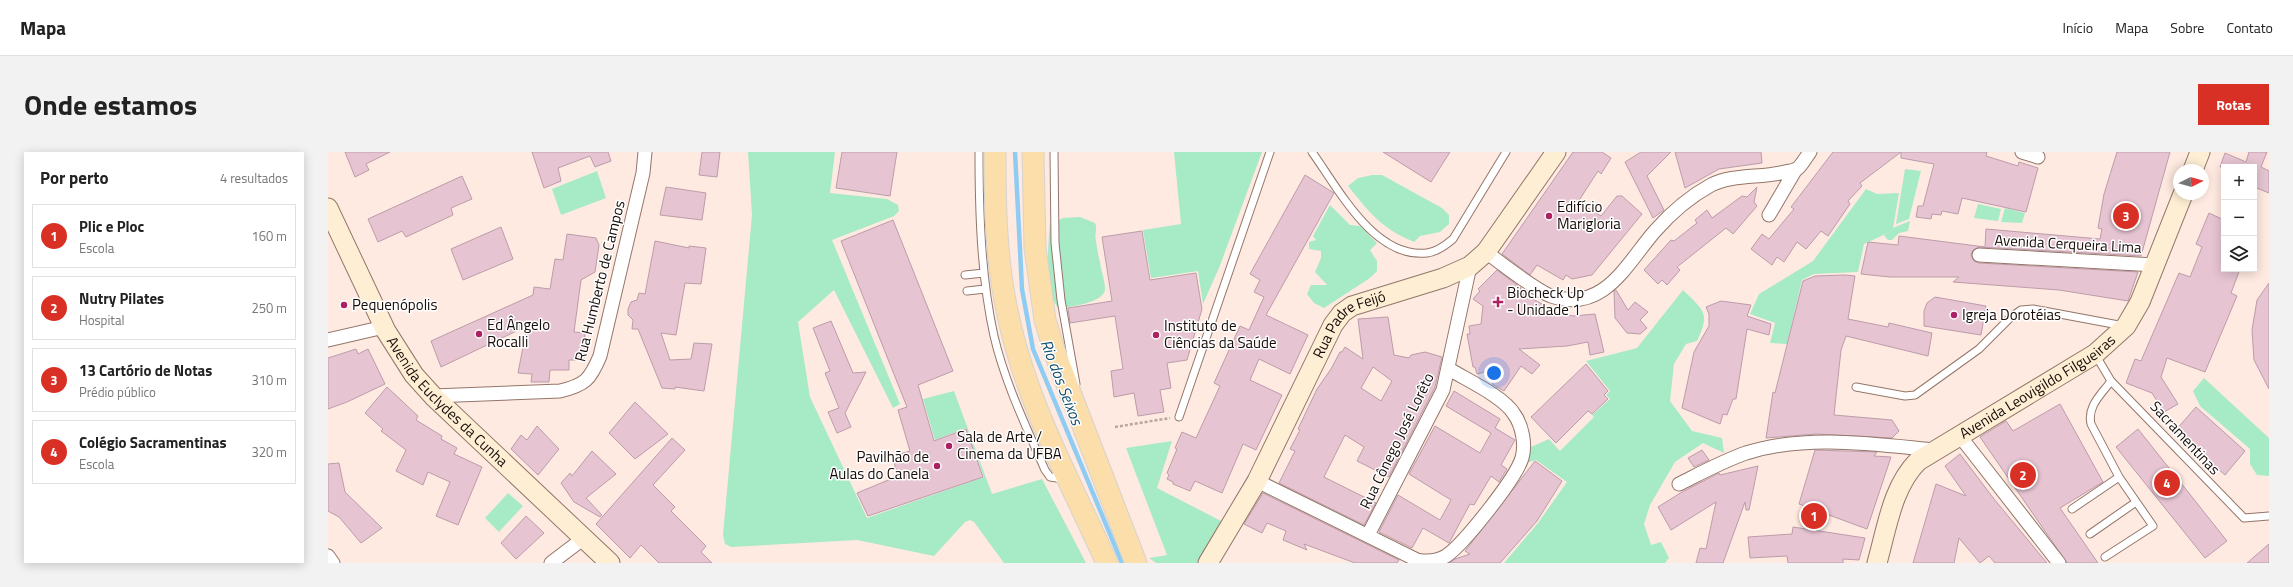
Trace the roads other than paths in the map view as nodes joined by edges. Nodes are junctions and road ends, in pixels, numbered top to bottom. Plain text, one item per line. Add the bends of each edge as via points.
1 (645, 152) edge
2 (979, 152) edge
3 (995, 152) edge
4 (1033, 152) edge
5 (1054, 152) edge
6 (1270, 152) edge
7 (1312, 152) edge
8 (1506, 152) edge
9 (1556, 152) edge
10 (1810, 152) edge
11 (2022, 152) edge
12 (2200, 152) edge
13 (2038, 157) dead end
14 (2195, 164) edge
15 (1796, 169) junction
16 (1765, 176) junction
17 (2181, 200) edge
18 (328, 208) edge
19 (1486, 252) junction
20 (1979, 255) dead end
21 (2154, 265) junction
22 (1470, 266) junction
23 (984, 273) junction
24 (965, 275) dead end
25 (985, 289) junction
26 (967, 291) dead end
27 (2126, 326) junction
28 (384, 327) junction
29 (328, 340) edge
30 (2095, 354) junction
31 (1449, 369) junction
32 (2111, 381) junction
33 (1856, 387) dead end
34 (433, 396) junction
35 (1179, 417) road end
36 (1081, 422) junction
37 (1959, 435) junction
38 (1934, 450) junction
39 (2119, 477) junction
40 (1069, 479) junction
41 (1257, 481) junction
42 (1679, 484) dead end
43 (2136, 502) junction
44 (2072, 509) dead end
45 (2269, 516) edge
46 (2090, 534) dead end
47 (1368, 535) junction
48 (584, 538) junction
49 (328, 556) edge
50 (2105, 557) dead end
51 (333, 563) edge
52 (551, 563) edge
53 (610, 563) edge
54 (1107, 563) edge
55 (1136, 563) edge
56 (1208, 563) edge
57 (1877, 563) edge
58 (2059, 563) edge

1 - 34 street, Rua Humberto de Campos via 643,173 600,356 586,381 577,387 560,391
2 - 23 lane
3 - 40 main road via 998,233 1008,315 1031,393
4 - 36 main road via 1033,210 1039,287 1045,320 1056,356
5 - 36 lane via 1054,243
6 - 35 lane
7 - 8 lane via 1376,237 1409,253 1427,253 1453,239
9 - 19 main road, Rua Padre Feijó
10 - 15 street
11 - 13 street
12 - 14 main road
15 - 16 street
15 - 16 street via 1771,211 1778,188 1774,181
16 - 19 street via 1720,181 1708,187 1656,231 1628,268 1605,290 1586,297 1569,299 1551,296
17 - 21 main road, Avenida Leovigildo Filgueiras
18 - 28 main road, Avenida Euclydes da Cunha
19 - 22 main road, Rua Padre Feijó
20 - 21 street, Avenida Cerqueira Lima
21 - 27 main road, Avenida Leovigildo Filgueiras via 2140,302
22 - 31 street, Rua Cônego José Lorêto
22 - 41 main road, Rua Padre Feijó via 1442,278 1352,306 1342,313 1330,332
23 - 24 lane
23 - 25 lane
25 - 26 lane
25 - 40 lane via 1003,366 1045,470 1050,477 1057,480
27 - 30 main road, Avenida Leovigildo Filgueiras
27 - 33 lane via 2033,309 2021,310 2010,317 1979,348 1915,395 1905,396
28 - 29 street
28 - 34 main road, Avenida Euclydes da Cunha via 398,353
30 - 32 lane, Sacramentinas
30 - 37 main road, Avenida Leovigildo Filgueiras
31 - 47 street, Rua Cônego José Lorêto via 1443,390
31 - 47 street via 1504,402 1514,413 1524,444 1522,457 1514,474 1475,525 1446,556 1430,562 1417,560
32 - 39 lane via 2092,406 2090,416 2091,424
32 - 45 lane, Sacramentinas via 2244,518
34 - 48 main road, Avenida Euclydes da Cunha
36 - 55 main road
37 - 38 main road, Avenida Leovigildo Filgueiras
37 - 58 street
38 - 42 street via 1871,444 1797,444 1748,453 1724,461
38 - 57 main road, Avenida Leovigildo Filgueiras via 1906,473 1898,488
39 - 43 lane
39 - 44 lane
40 - 54 main road
41 - 47 street
41 - 56 main road, Rua Padre Feijó
43 - 46 lane
43 - 50 lane via 2153,526
48 - 52 street
48 - 53 main road, Avenida Euclydes da Cunha
49 - 51 street

